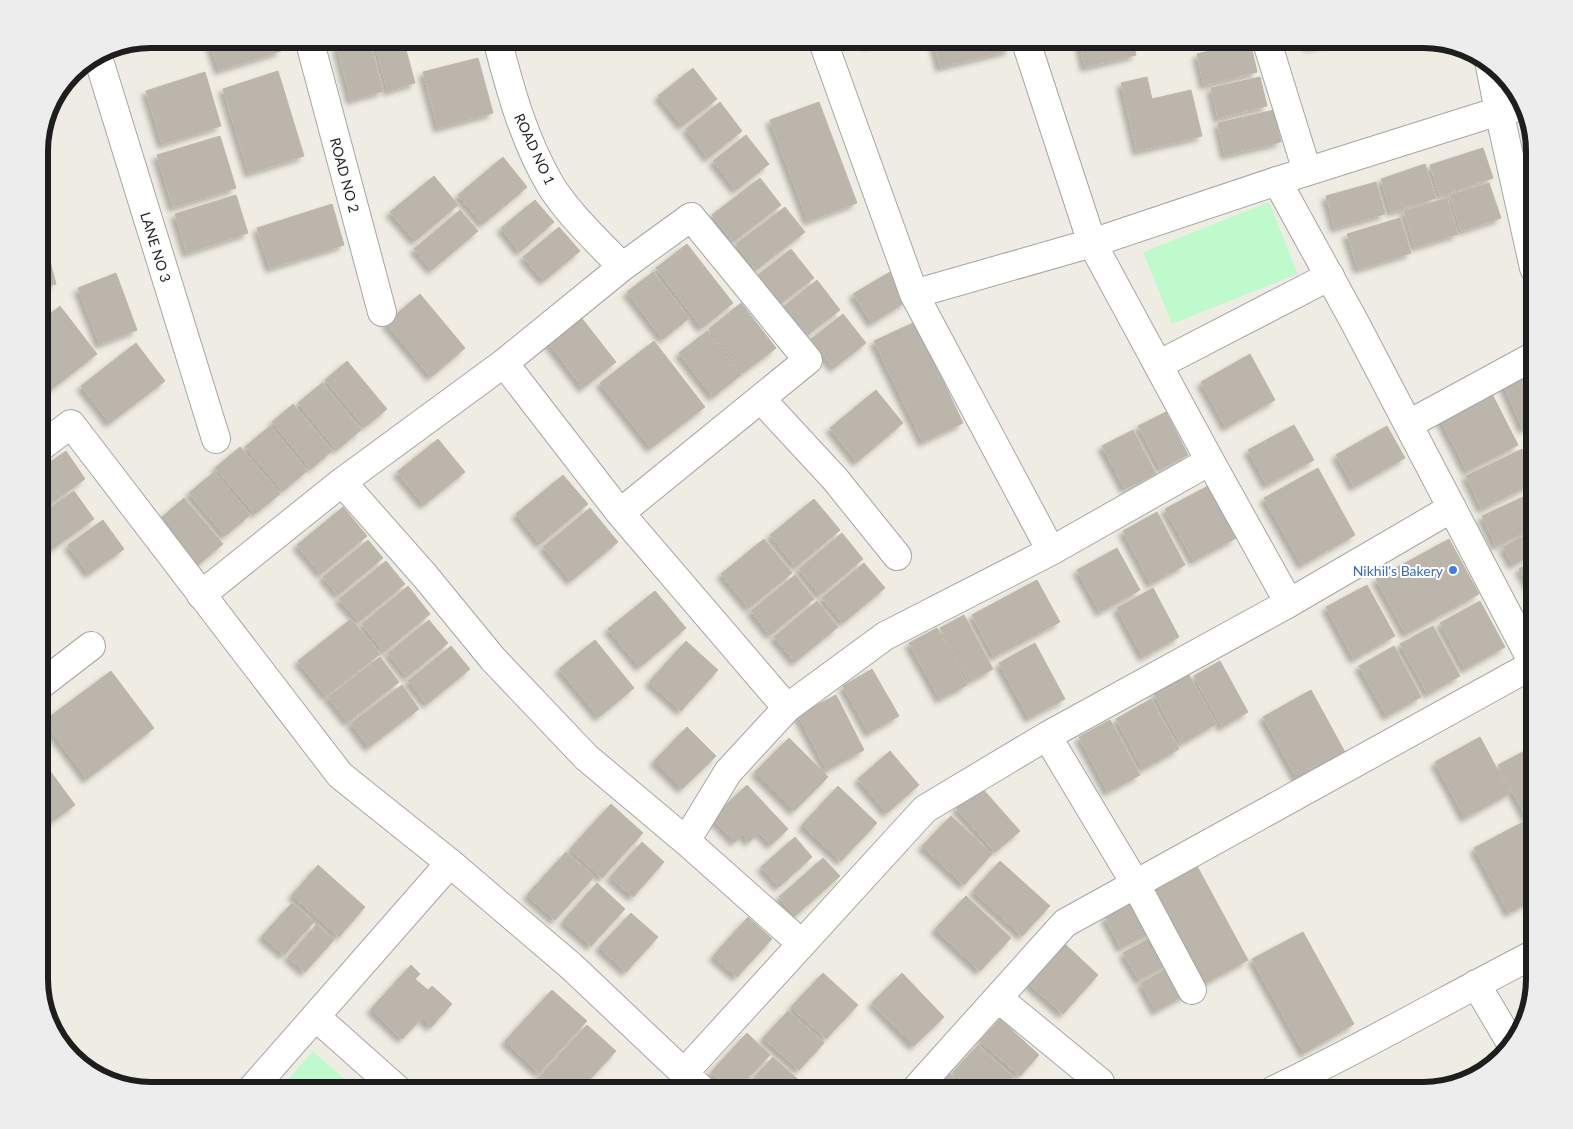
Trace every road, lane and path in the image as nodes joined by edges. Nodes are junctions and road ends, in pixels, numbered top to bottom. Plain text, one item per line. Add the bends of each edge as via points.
1 (311, 48) edge
2 (499, 48) edge
3 (825, 48) edge
4 (1028, 48) edge
5 (1269, 48) edge
6 (99, 61) edge
7 (1499, 82) edge
8 (1512, 109) edge
9 (1307, 171) junction
10 (1278, 181) junction
11 (1526, 210) edge
12 (1092, 243) junction
13 (622, 267) junction
14 (1330, 276) junction
15 (914, 294) junction
16 (382, 312) dead end
17 (1526, 360) edge
18 (504, 363) junction
19 (1158, 365) junction
20 (761, 398) junction
21 (1408, 424) junction
22 (216, 439) dead end
23 (48, 441) edge
24 (1210, 461) junction
25 (342, 482) junction
26 (1452, 508) junction
27 (620, 513) junction
28 (1051, 551) junction
29 (897, 556) dead end
30 (201, 595) junction
31 (1289, 603) junction
32 (91, 646) dead end
33 (1526, 650) edge
34 (1526, 669) edge
35 (48, 679) edge
36 (787, 708) junction
37 (1047, 736) junction
38 (686, 841) junction
39 (450, 862) junction
40 (1136, 883) junction
41 (802, 944) junction
42 (1526, 958) edge
43 (1476, 984) junction
44 (1192, 990) dead end
45 (998, 998) junction
46 (316, 1017) junction
47 (1507, 1037) edge
48 (258, 1082) edge
49 (389, 1082) edge
50 (692, 1082) edge
51 (922, 1082) edge
52 (1100, 1082) dead end
53 (1309, 1082) edge

1 - 16 street, ROAD NO 2
2 - 13 street, ROAD NO 1 via 514,103 552,187
3 - 15 street
4 - 12 street
5 - 9 street
6 - 22 street, LANE NO 3
7 - 8 street
8 - 9 street
8 - 11 street
9 - 10 street
10 - 12 street
10 - 14 street
12 - 15 street
12 - 19 street
13 - 18 street
13 - 20 street via 691,217 808,360
14 - 19 street
14 - 21 street
15 - 28 street
17 - 21 street
18 - 25 street
18 - 27 street
19 - 24 street
20 - 27 street
20 - 29 street via 835,479
21 - 26 street
23 - 30 street via 70,424
24 - 28 street
24 - 31 street
25 - 30 street
25 - 38 street via 493,659 586,757
26 - 31 street
26 - 33 street
27 - 36 street
28 - 36 street via 885,636
30 - 39 street via 340,775
31 - 37 street
32 - 35 street
34 - 40 street
36 - 38 street via 728,772
37 - 40 street
37 - 41 street via 925,809
38 - 41 street
39 - 46 street
39 - 50 street via 571,966
40 - 44 street
40 - 45 street via 1065,923
41 - 50 street
42 - 43 street
43 - 47 street
43 - 53 street
45 - 51 street
45 - 52 street
46 - 48 street
46 - 49 street

